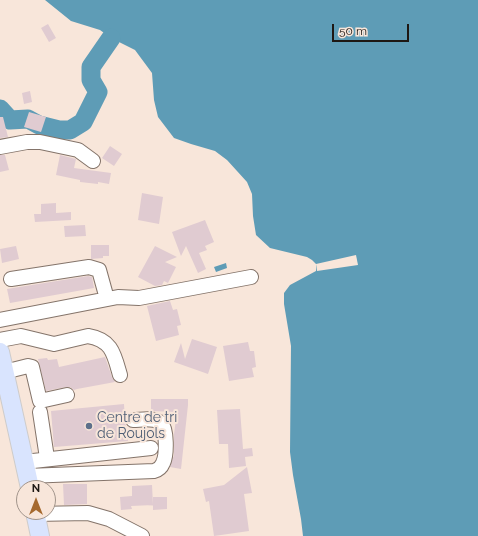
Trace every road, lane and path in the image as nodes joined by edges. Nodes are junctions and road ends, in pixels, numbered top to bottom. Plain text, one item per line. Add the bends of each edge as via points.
1 (0, 147) edge
2 (93, 161) dead end
3 (251, 277) dead end
4 (11, 279) dead end
5 (107, 299) junction
6 (0, 320) edge
7 (0, 340) edge
8 (0, 352) edge
9 (4, 372) junction
10 (120, 375) dead end
11 (67, 395) dead end
12 (40, 412) dead end
13 (132, 420) dead end
14 (151, 448) dead end
15 (47, 458) junction
16 (27, 475) edge
17 (56, 513) edge
18 (37, 520) edge
19 (40, 536) edge
20 (142, 536) edge

1 - 2 lane via 40,142 78,150
3 - 5 lane via 139,298
4 - 5 lane via 95,268 99,270
5 - 6 lane
7 - 10 lane via 21,336 54,344 93,337 112,348
8 - 9 main road
9 - 11 lane via 28,366 32,368 40,400
9 - 16 main road
12 - 15 lane
13 - 16 lane via 155,420 165,429 166,453 159,469
14 - 15 lane
15 - 16 lane
17 - 20 lane via 88,514 108,519
18 - 19 main road

